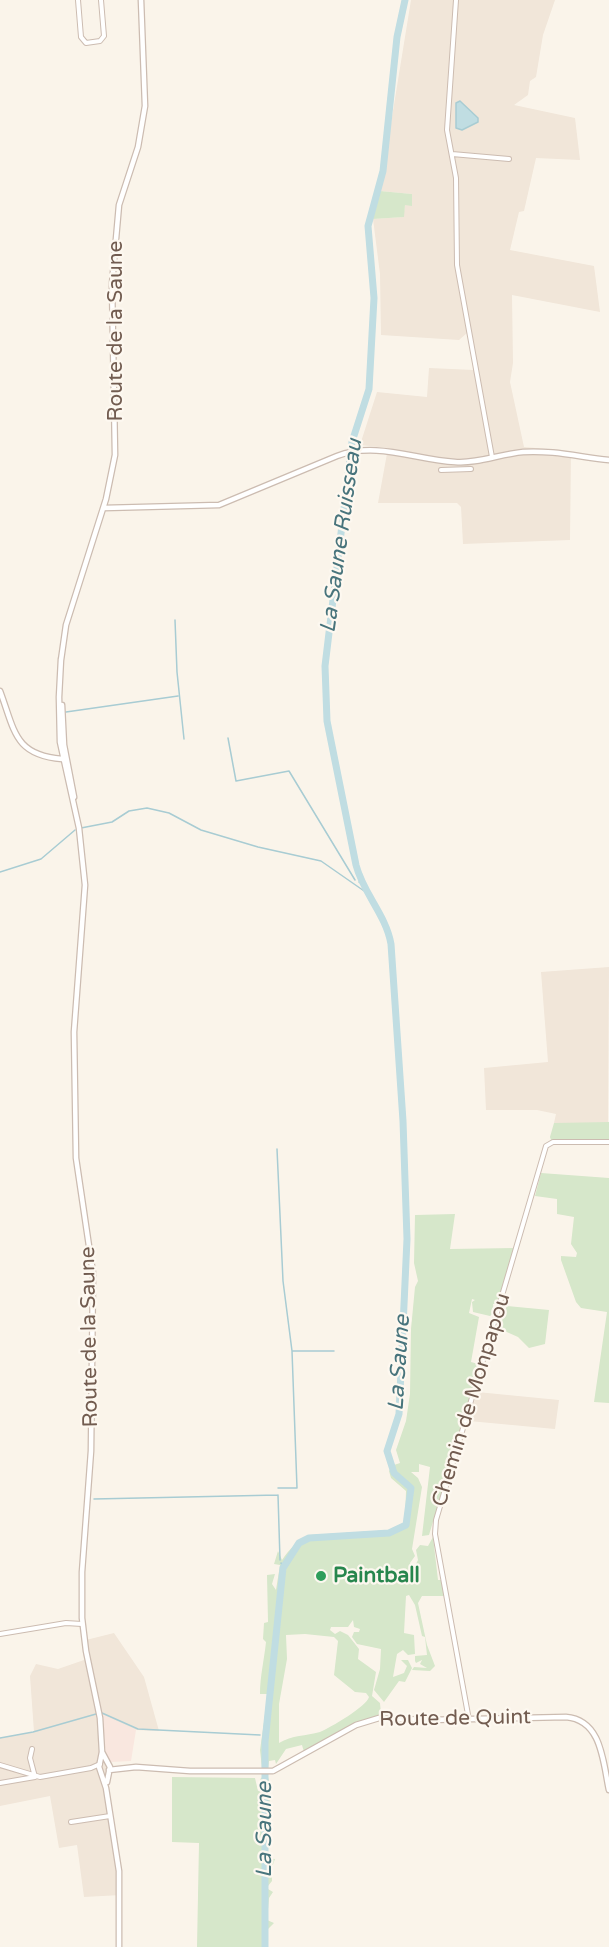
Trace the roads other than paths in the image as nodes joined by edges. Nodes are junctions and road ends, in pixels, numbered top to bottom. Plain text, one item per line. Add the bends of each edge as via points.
1 (78, 0) edge
2 (101, 0) edge
3 (141, 0) edge
4 (456, 0) edge
5 (452, 154) junction
6 (509, 159) dead end
7 (492, 457) junction
8 (609, 460) edge
9 (457, 463) junction
10 (471, 469) dead end
11 (441, 470) dead end
12 (457, 470) junction
13 (106, 499) junction
14 (124, 507) junction
15 (104, 508) junction
16 (0, 692) edge
17 (63, 756) junction
18 (609, 1142) edge
19 (82, 1624) junction
20 (0, 1634) edge
21 (470, 1720) junction
22 (32, 1749) dead end
23 (102, 1752) junction
24 (0, 1765) edge
25 (100, 1767) junction
26 (108, 1767) junction
27 (35, 1777) junction
28 (0, 1783) edge
29 (106, 1788) junction
30 (609, 1790) edge
31 (110, 1816) junction
32 (71, 1822) dead end
33 (119, 1947) edge

1 - 2 street via 81,38 86,43 100,41 104,36
3 - 13 street, Route de la Saune via 145,100 140,136 115,228 111,306 116,447
4 - 5 street via 447,111
5 - 6 street
5 - 7 street via 458,197 457,265
7 - 8 street via 543,451
7 - 9 street
9 - 12 street
9 - 14 street via 405,452 357,452 215,506
10 - 12 street
11 - 12 street
13 - 14 street
13 - 15 street, Route de la Saune
14 - 15 street
15 - 17 street, Route de la Saune via 68,618 61,659 58,697
16 - 17 street via 21,745 31,753
17 - 19 street, Route de la Saune via 83,859 85,904 74,1021 76,1150 93,1280 91,1451
18 - 21 street, Chemin de Monpapou via 553,1142 546,1146 436,1520 435,1534
19 - 20 street
19 - 23 street, Route de la Saune
21 - 26 street, Route de Quint via 373,1719 270,1771
21 - 30 street, Route de Quint via 566,1717 582,1721 596,1738
22 - 27 street
23 - 25 street, Route de la Saune
23 - 26 street, Route de la Saune
24 - 27 street
25 - 26 street
25 - 26 street
25 - 27 street
25 - 29 street, Route de la Saune
26 - 29 street, Route de la Saune
27 - 28 street
29 - 31 street, Route de la Saune
31 - 32 street
31 - 33 street, Route de la Saune via 119,1875

